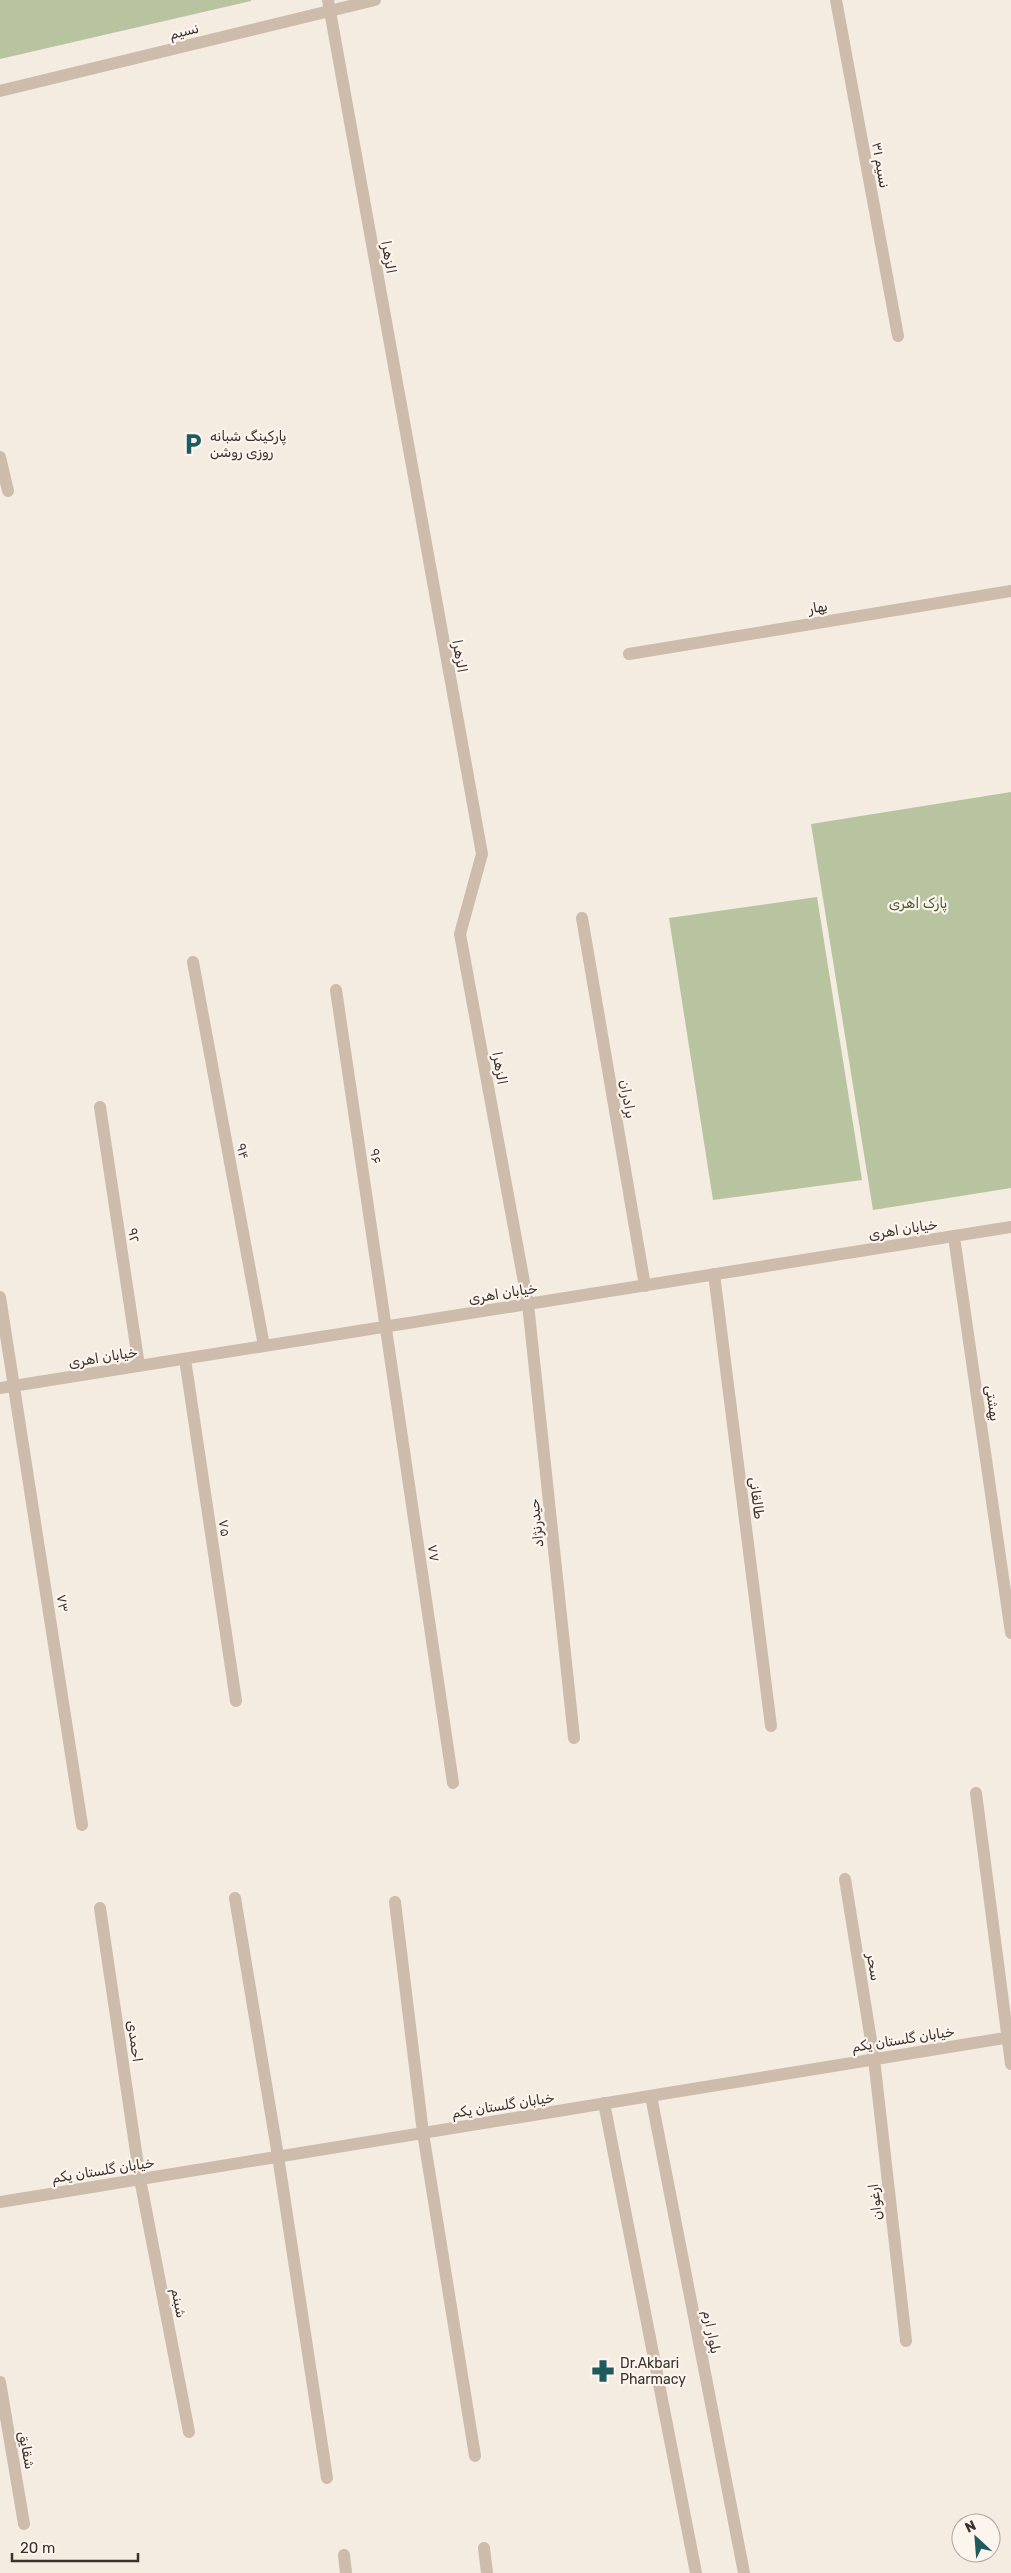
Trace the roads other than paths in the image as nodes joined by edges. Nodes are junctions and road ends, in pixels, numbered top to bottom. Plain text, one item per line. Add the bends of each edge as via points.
1 (375, 0) edge
2 (836, 0) edge
3 (329, 5) edge
4 (0, 91) edge
5 (898, 336) dead end
6 (0, 458) edge
7 (8, 491) dead end
8 (1011, 591) edge
9 (629, 654) dead end
10 (582, 918) dead end
11 (193, 962) dead end
12 (336, 990) dead end
13 (100, 1107) dead end
14 (1011, 1227) edge
15 (954, 1236) junction
16 (714, 1274) junction
17 (645, 1286) junction
18 (0, 1297) edge
19 (528, 1304) junction
20 (386, 1327) junction
21 (264, 1346) junction
22 (185, 1359) junction
23 (139, 1366) junction
24 (14, 1386) junction
25 (0, 1388) edge
26 (1011, 1632) edge
27 (236, 1701) dead end
28 (771, 1726) dead end
29 (574, 1738) dead end
30 (454, 1783) dead end
31 (976, 1792) dead end
32 (82, 1825) dead end
33 (845, 1879) dead end
34 (235, 1898) dead end
35 (395, 1902) dead end
36 (100, 1908) dead end
37 (1008, 2037) edge
38 (874, 2059) junction
39 (1011, 2064) edge
40 (651, 2096) junction
41 (604, 2103) junction
42 (423, 2133) junction
43 (278, 2156) junction
44 (140, 2179) junction
45 (0, 2202) edge
46 (906, 2341) dead end
47 (0, 2382) edge
48 (189, 2432) dead end
49 (475, 2456) dead end
50 (327, 2478) dead end
51 (24, 2524) dead end
52 (484, 2548) dead end
53 (344, 2556) dead end
54 (346, 2573) edge
55 (487, 2573) edge
56 (696, 2573) edge
57 (744, 2573) edge

1 - 3 street, نسیم
2 - 5 street, نسیم ۳۱
3 - 4 street, نسیم
3 - 19 street, الزهرا via 482,854 460,934
6 - 7 street
8 - 9 street, بهار
10 - 17 street, برادران
11 - 21 street, ۹۴
12 - 20 street, ۹۶
13 - 23 street, ۹۲
14 - 15 street, خیابان اهری
15 - 16 street, خیابان اهری
15 - 26 street, بهشتی
16 - 17 street, خیابان اهری
16 - 28 street, طالقانی
17 - 19 street, خیابان اهری
18 - 24 street, ۷۳
19 - 20 street, خیابان اهری
19 - 29 street, حیدرنژاد
20 - 21 street, خیابان اهری
20 - 30 street, ۷۷
21 - 22 street, خیابان اهری
22 - 23 street, خیابان اهری
22 - 27 street, ۷۵
23 - 24 street, خیابان اهری
24 - 25 street, خیابان اهری
24 - 32 street, ۷۳
31 - 37 street
33 - 38 street, سحر
34 - 43 street
35 - 42 street
36 - 44 street, احمدی
37 - 38 street, خیابان گلستان یکم
37 - 39 street
38 - 40 street, خیابان گلستان یکم
38 - 46 street, ارغوان
40 - 41 street, خیابان گلستان یکم
40 - 57 street, بلوار ارم
41 - 42 street, خیابان گلستان یکم
41 - 56 street
42 - 43 street, خیابان گلستان یکم
42 - 49 street
43 - 44 street, خیابان گلستان یکم
43 - 50 street
44 - 45 street, خیابان گلستان یکم
44 - 48 street, شبنم
47 - 51 street, شقایق
52 - 55 street
53 - 54 street

